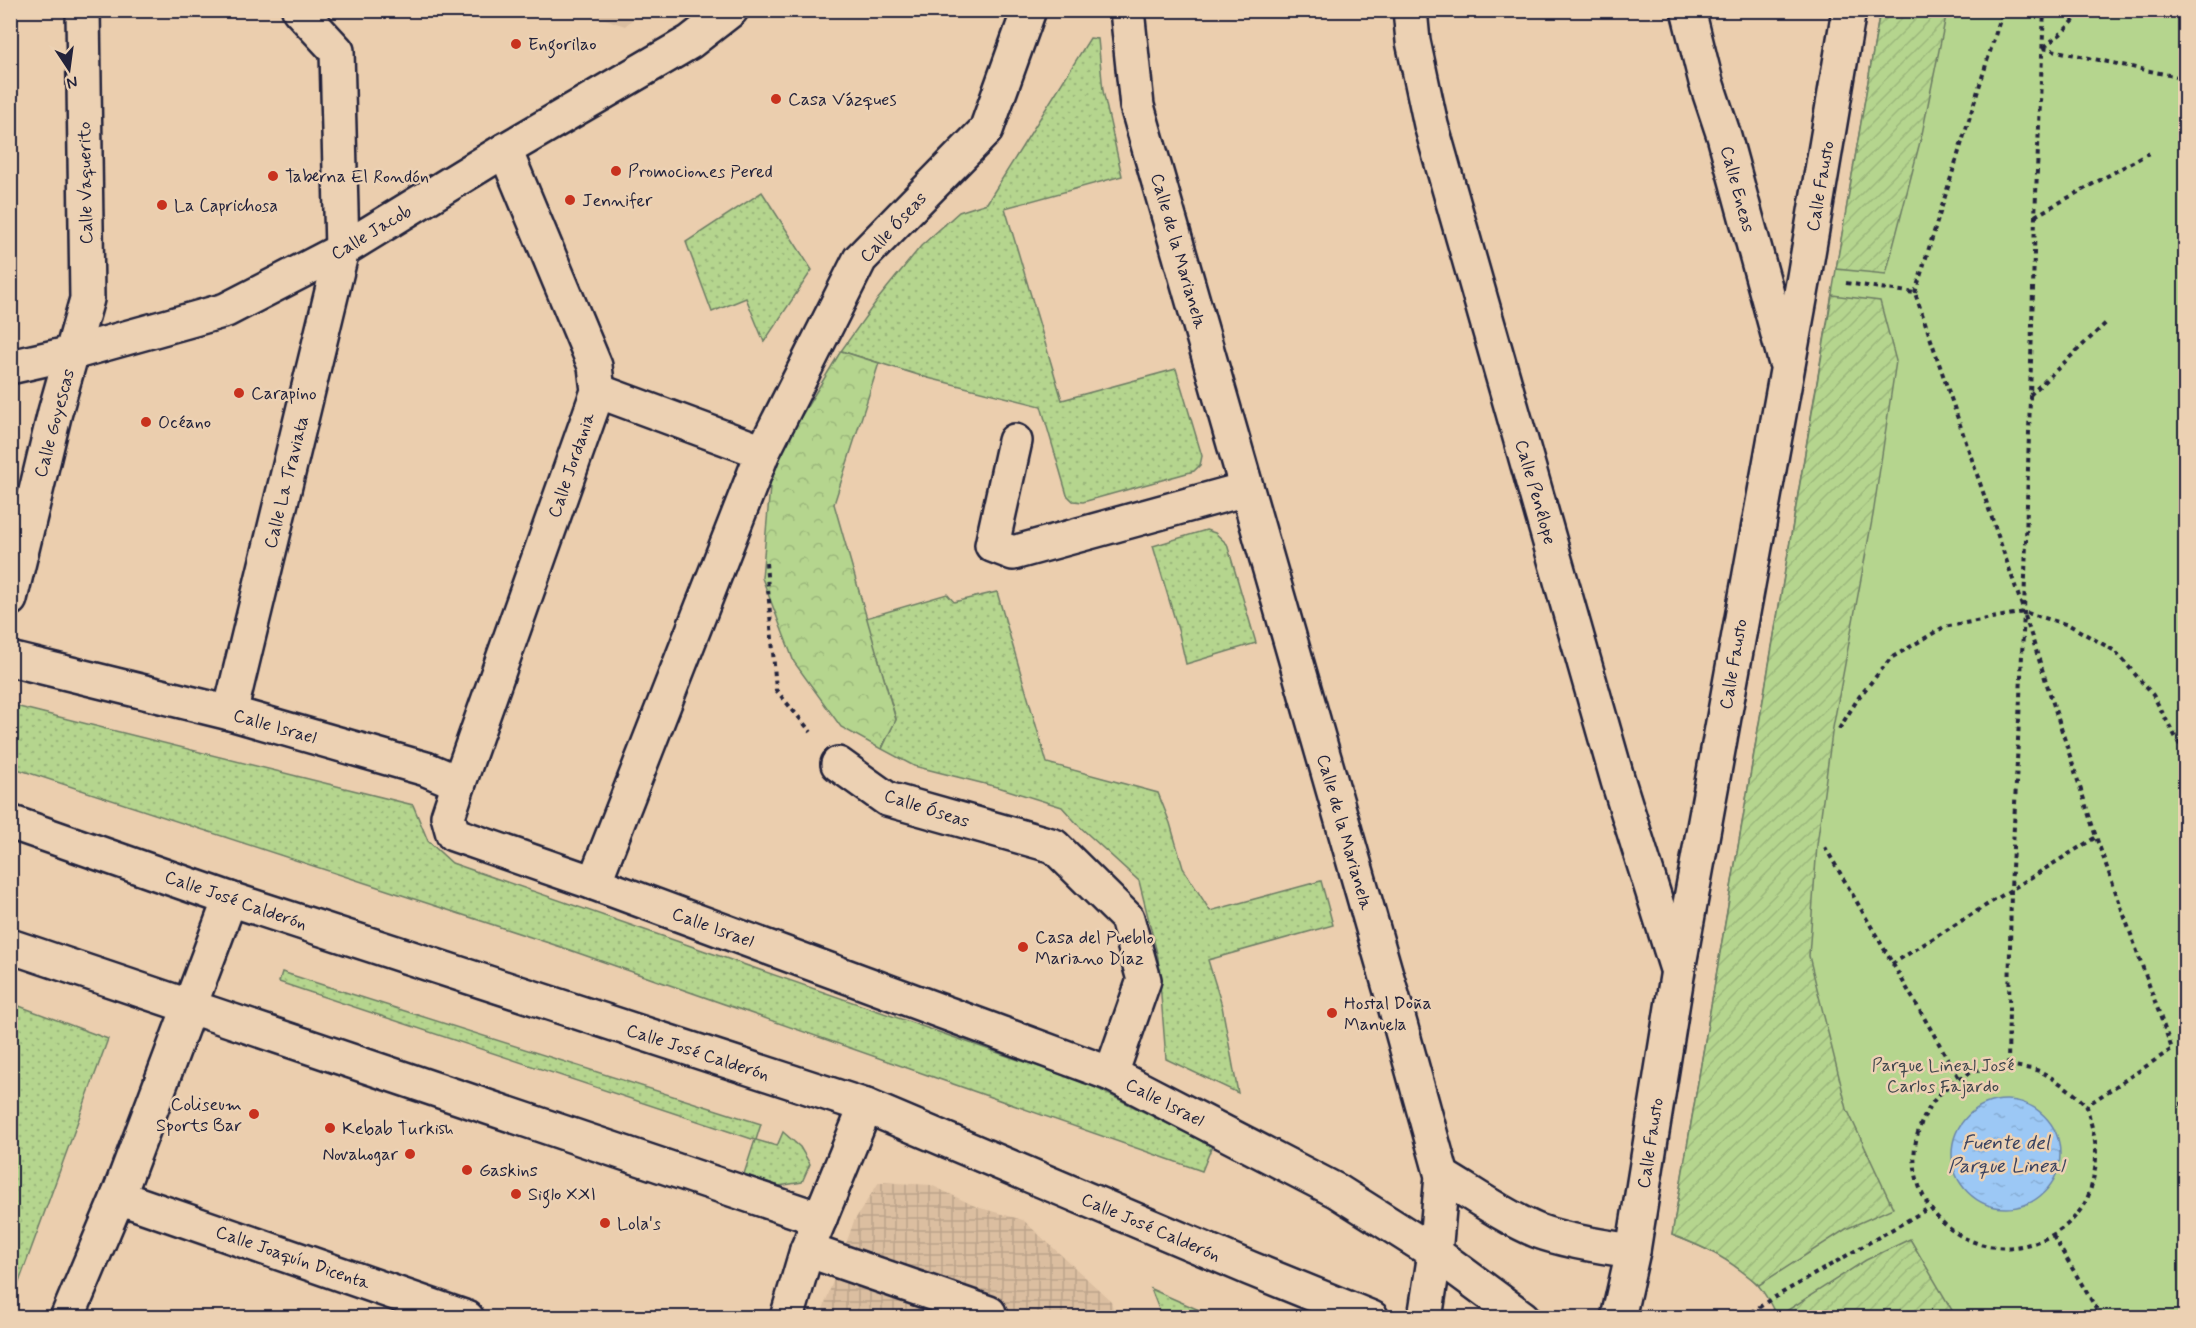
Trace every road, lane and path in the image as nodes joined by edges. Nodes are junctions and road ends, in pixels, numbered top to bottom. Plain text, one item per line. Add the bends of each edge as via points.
1 (83, 10) edge
2 (298, 10) edge
3 (731, 10) edge
4 (1029, 10) edge
5 (1127, 10) edge
6 (1410, 10) edge
7 (1688, 10) edge
8 (1849, 10) edge
9 (2003, 10) edge
10 (2044, 10) edge
11 (2084, 10) edge
12 (2043, 48) junction
13 (2178, 77) dead end
14 (505, 150) junction
15 (2149, 153) dead end
16 (2035, 217) junction
17 (342, 250) junction
18 (1804, 277) junction
19 (1915, 293) junction
20 (2106, 323) dead end
21 (72, 353) junction
22 (10, 367) edge
23 (1788, 368) junction
24 (598, 391) junction
25 (2030, 396) junction
26 (1015, 441) dead end
27 (763, 452) junction
28 (1246, 489) junction
29 (766, 557) dead end
30 (10, 599) edge
31 (2024, 612) junction
32 (10, 659) edge
33 (230, 713) junction
34 (1839, 729) dead end
35 (2183, 751) dead end
36 (838, 765) joint
37 (459, 783) junction
38 (10, 822) edge
39 (2096, 837) junction
40 (1824, 847) dead end
41 (594, 883) junction
42 (2011, 890) junction
43 (230, 899) junction
44 (10, 946) edge
45 (1892, 964) junction
46 (1678, 970) junction
47 (189, 1007) junction
48 (2008, 1065) junction
49 (1111, 1074) junction
50 (1959, 1078) junction
51 (866, 1106) junction
52 (2086, 1106) junction
53 (1442, 1176) junction
54 (118, 1197) junction
55 (1929, 1208) junction
56 (820, 1219) junction
57 (2053, 1236) junction
58 (807, 1250) junction
59 (1633, 1251) junction
60 (1435, 1253) junction
61 (67, 1317) edge
62 (467, 1317) edge
63 (786, 1317) edge
64 (990, 1317) edge
65 (1372, 1317) edge
66 (1425, 1317) edge
67 (1523, 1317) edge
68 (1618, 1317) edge
69 (1744, 1317) edge
70 (2102, 1317) edge

1 - 21 street, Calle Vaquerito via 87,299
2 - 17 street, Calle La Traviata via 337,51
3 - 14 street, Calle Jacob via 690,42
4 - 27 street, Calle Óseas via 986,130 860,259
5 - 28 street, Calle de la Marianela via 1137,106
6 - 46 street, Calle Penélope via 1431,124 1618,781
7 - 23 street, Calle Eneas
8 - 18 street, Calle Fausto
9 - 19 path
10 - 12 path
11 - 12 path
12 - 13 path
12 - 16 path
14 - 17 street, Calle Jacob
14 - 24 street, Calle Jordania via 595,366
15 - 16 path
16 - 25 path
17 - 21 street, Calle Jacob via 226,310
17 - 33 street, Calle La Traviata
18 - 19 path
18 - 23 street, Calle Fausto
19 - 31 path
20 - 25 path
21 - 22 street, Calle Jacob
21 - 30 street, Calle Goyescas
23 - 46 street, Calle Fausto
24 - 27 street
24 - 37 street, Calle Jordania
25 - 31 path
26 - 28 street via 992,545 1013,553
27 - 41 street, Calle Óseas
28 - 53 street, Calle de la Marianela
29 - 36 path via 776,690
31 - 34 path via 1944,627 1891,658
31 - 35 path via 2069,625 2115,651 2153,695
31 - 39 path
31 - 42 path
32 - 33 street, Calle Israel
33 - 37 street, Calle Israel via 426,769
36 - 49 street, Calle Óseas via 887,799 1054,846 1127,918 1144,980
37 - 41 street, Calle Israel via 448,816 453,834
38 - 43 street, Calle José Calderón
39 - 42 path
39 - 52 path via 2172,1049
40 - 45 path
41 - 49 street, Calle Israel
42 - 45 path
42 - 48 path
43 - 47 street
43 - 51 street, Calle José Calderón
44 - 47 street
45 - 50 path
46 - 59 street, Calle Fausto
47 - 54 street
47 - 56 street
48 - 50 path via 1983,1068
48 - 52 path via 2039,1071
49 - 60 street, Calle Israel via 1337,1191
50 - 55 path via 1935,1098 1919,1124 1914,1154 1918,1185
51 - 56 street
51 - 65 street, Calle José Calderón
52 - 57 path via 2096,1139 2097,1168 2088,1196 2072,1220
53 - 59 street via 1540,1231
53 - 60 street
54 - 61 street
54 - 62 street, Calle Joaquín Dicenta
55 - 57 path via 1950,1230 1973,1242 1999,1248 2025,1246
55 - 69 path
56 - 58 street
57 - 70 path
58 - 63 street
58 - 64 street via 989,1313
59 - 68 street, Calle Fausto
60 - 66 street
60 - 67 street, Calle Israel

